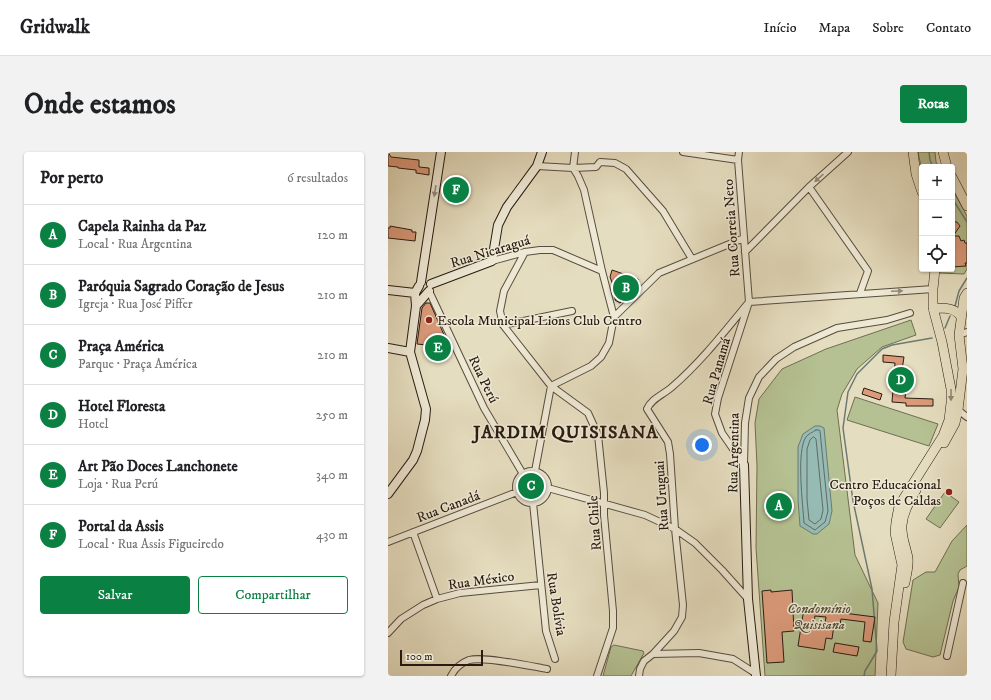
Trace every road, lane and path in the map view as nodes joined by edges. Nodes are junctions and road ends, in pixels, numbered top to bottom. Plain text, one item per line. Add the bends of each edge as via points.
1 (441, 152) edge
2 (542, 152) edge
3 (575, 152) edge
4 (683, 152) edge
5 (740, 152) edge
6 (848, 152) edge
7 (913, 152) edge
8 (943, 152) edge
9 (738, 160) junction
10 (946, 164) edge
11 (537, 166) junction
12 (573, 168) junction
13 (919, 183) edge
14 (955, 183) edge
15 (809, 187) junction
16 (967, 206) edge
17 (744, 238) junction
18 (525, 252) junction
19 (744, 252) junction
20 (692, 259) junction
21 (492, 262) junction
22 (602, 271) junction
23 (935, 272) edge
24 (418, 287) junction
25 (430, 288) junction
26 (933, 289) junction
27 (388, 290) edge
28 (860, 293) junction
29 (967, 293) edge
30 (749, 302) junction
31 (416, 306) junction
32 (934, 308) junction
33 (572, 311) dead end
34 (910, 313) dead end
35 (614, 317) junction
36 (961, 323) junction
37 (503, 325) junction
38 (963, 334) edge
39 (942, 342) junction
40 (388, 348) edge
41 (410, 352) junction
42 (965, 368) edge
43 (947, 372) junction
44 (964, 381) edge
45 (550, 386) junction
46 (958, 410) junction
47 (967, 417) edge
48 (744, 465) junction
49 (536, 471) junction
50 (523, 474) junction
51 (548, 488) junction
52 (517, 492) junction
53 (388, 494) edge
54 (533, 503) junction
55 (604, 504) junction
56 (675, 529) junction
57 (413, 532) junction
58 (388, 542) edge
59 (963, 583) dead end
60 (540, 585) junction
61 (437, 599) junction
62 (748, 599) junction
63 (388, 633) edge
64 (653, 654) junction
65 (947, 656) dead end
66 (555, 659) dead end
67 (547, 669) dead end
68 (755, 675) edge
69 (452, 676) edge
70 (597, 676) edge
71 (639, 676) edge
72 (891, 676) edge
73 (896, 676) edge

1 -> 24 street
2 - 11 street
3 - 12 street
4 - 9 street
5 - 9 street, Rua Correia Neto
6 -> 15 street
7 - 13 main road
8 - 10 main road
9 - 17 street, Rua Correia Neto
11 - 12 street
11 - 21 street via 507,207 498,225
12 - 20 street via 596,167 600,162 615,163 626,169 663,211
12 - 22 street via 584,190
14 - 16 main road
15 - 19 street
15 - 28 street via 868,271
17 - 19 street, Rua Correia Neto
17 - 20 street
18 - 21 street, Rua Nicaraguá
18 - 22 street, Rua Nicaraguá via 553,250
18 - 37 street via 504,291 500,311
19 - 30 street, Rua Correia Neto
20 - 35 street via 659,273
21 - 25 street, Rua Nicaraguá
22 - 35 street
23 - 26 main road
24 - 25 street via 426,280 429,281
24 - 27 street
24 - 31 street
25 - 31 street
25 - 50 street, Rua Perú via 484,408
28 -> 26 street
26 - 32 main road
28 - 30 street
29 - 36 main road
30 - 48 street, Rua Panamá via 718,398 716,414 722,432
30 - 56 street, Rua Uruguai via 687,374 666,393 650,402 647,409 668,442
31 - 41 street
32 - 36 main road via 954,310 961,317
32 - 39 main road
33 - 37 street
34 - 48 street, Rua Argentina via 887,320 837,328 794,346 776,359 759,377 749,398 745,423
35 - 45 street via 609,343 601,357 591,366
36 - 38 main road
37 - 45 street
38 - 39 main road
38 - 42 main road
39 - 43 main road
40 - 41 street
41 - 53 street via 426,409 425,420 413,460
42 - 44 main road
43 - 44 main road
43 -> 72 main road via 951,389 949,420 938,443 899,506 896,522 895,533 902,565 894,622
44 - 46 main road
45 - 49 street
45 - 55 street, Rua Chile via 588,413 594,425 598,435
46 - 47 street
46 - 73 main road via 951,432 908,504 902,524 908,566 899,613
48 - 62 street, Rua Argentina
49 - 50 street
49 - 51 street via 544,475
50 - 52 street via 517,482
51 - 54 street via 542,500
51 - 55 street
52 - 54 street via 523,501
52 - 57 street, Rua Canadá
54 - 60 street, Rua Bolívia
55 - 56 street via 645,515
55 - 70 street, Rua Chile via 613,611 612,628
56 - 62 street via 695,543
56 - 64 street, Rua Uruguai via 684,605 682,617 674,631
57 - 58 street, Rua Canadá
57 - 61 street
59 - 65 street
60 - 61 street, Rua México via 460,593
60 - 66 street, Rua Bolívia via 546,631
61 - 63 street, Rua México via 401,619
62 - 68 street, Rua Argentina
64 - 68 street via 699,653 733,659
64 - 71 street, Rua Uruguai via 644,661
67 - 69 street via 471,660 462,663 454,670

